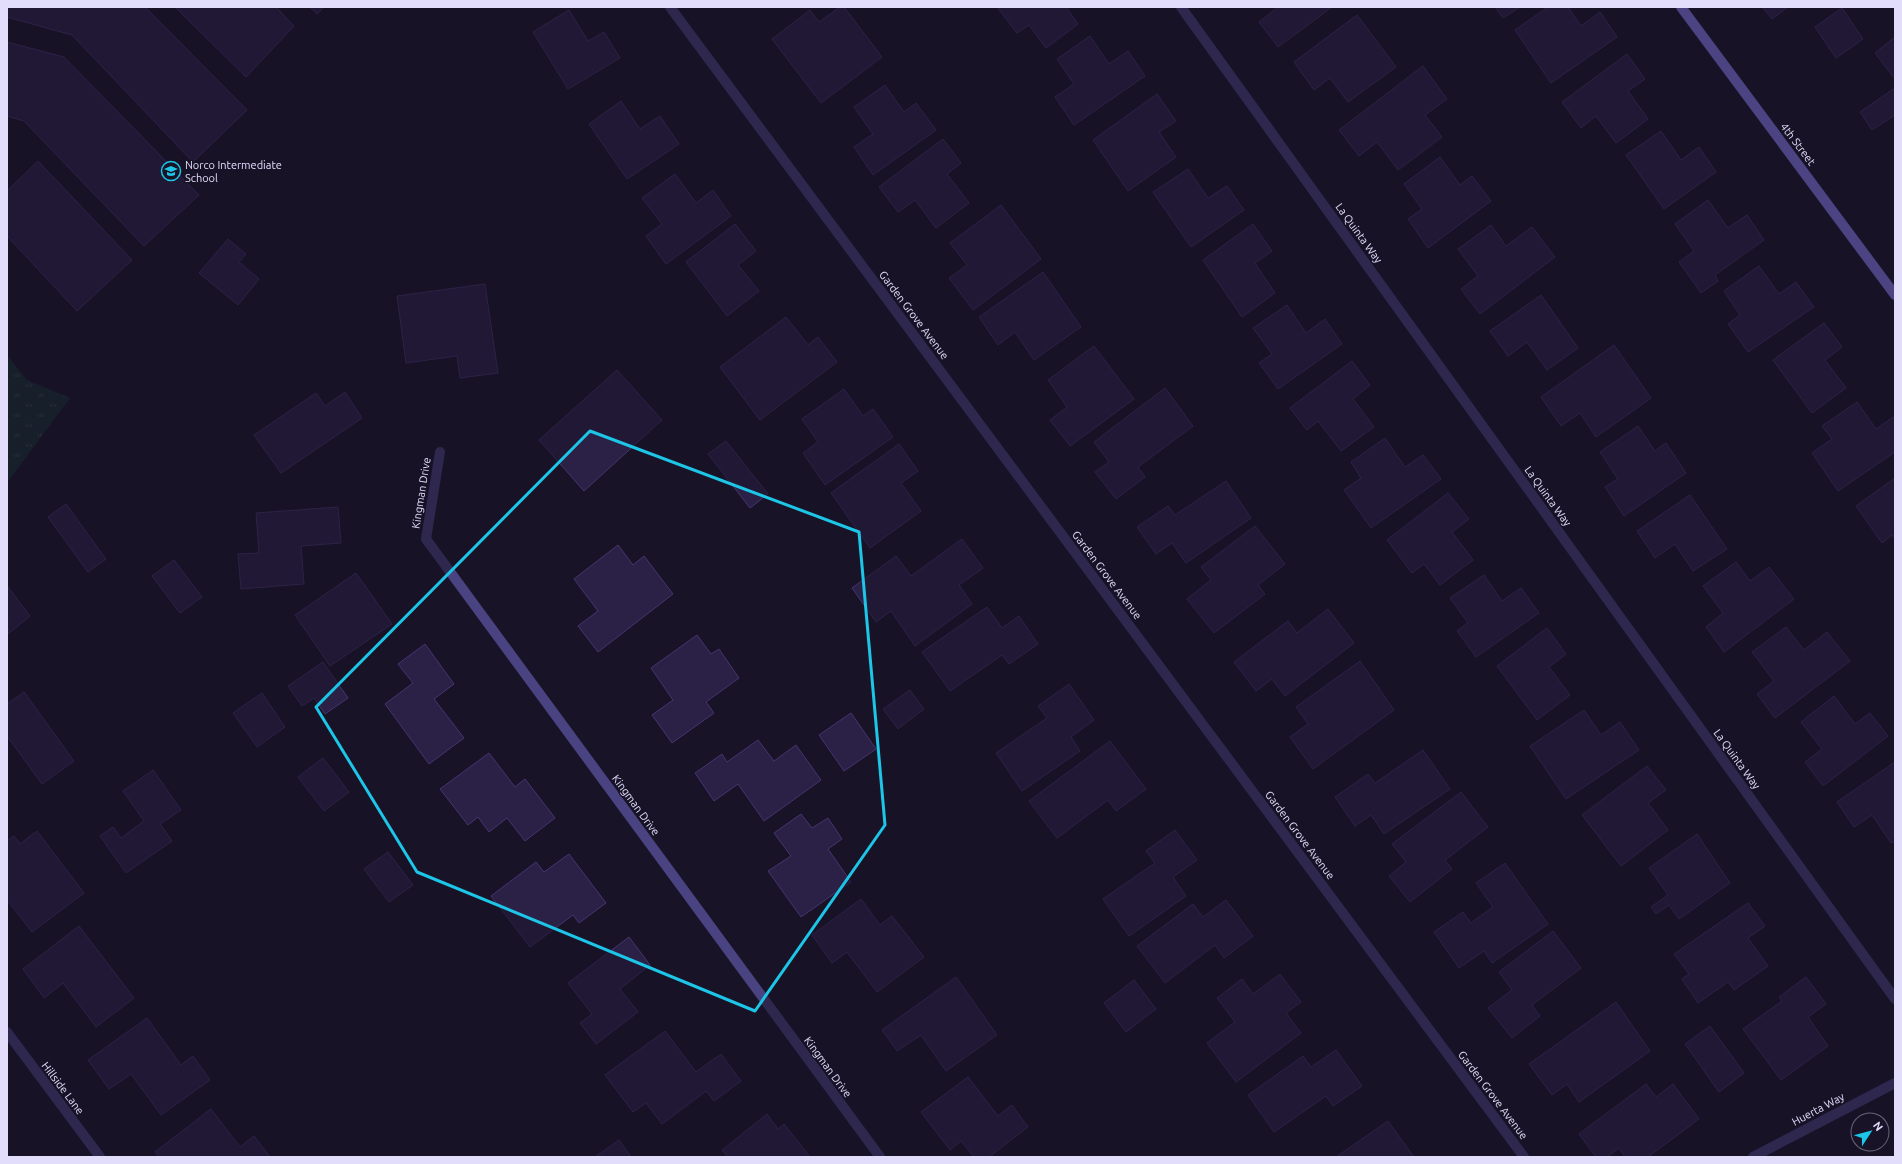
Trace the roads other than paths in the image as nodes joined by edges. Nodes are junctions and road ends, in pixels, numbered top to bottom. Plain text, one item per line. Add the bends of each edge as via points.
1 (670, 7) edge
2 (1181, 7) edge
3 (1681, 7) edge
4 (1895, 295) edge
5 (440, 452) dead end
6 (1895, 999) edge
7 (7, 1032) edge
8 (1895, 1083) edge
9 (100, 1157) edge
10 (880, 1157) edge
11 (1524, 1157) edge
12 (1753, 1157) edge

1 - 11 street, Garden Grove Avenue
2 - 6 street, La Quinta Way
3 - 4 street, 4th Street
5 - 10 street, Kingman Drive via 426,539
7 - 9 street, Hillside Lane
8 - 12 street, Huerta Way

